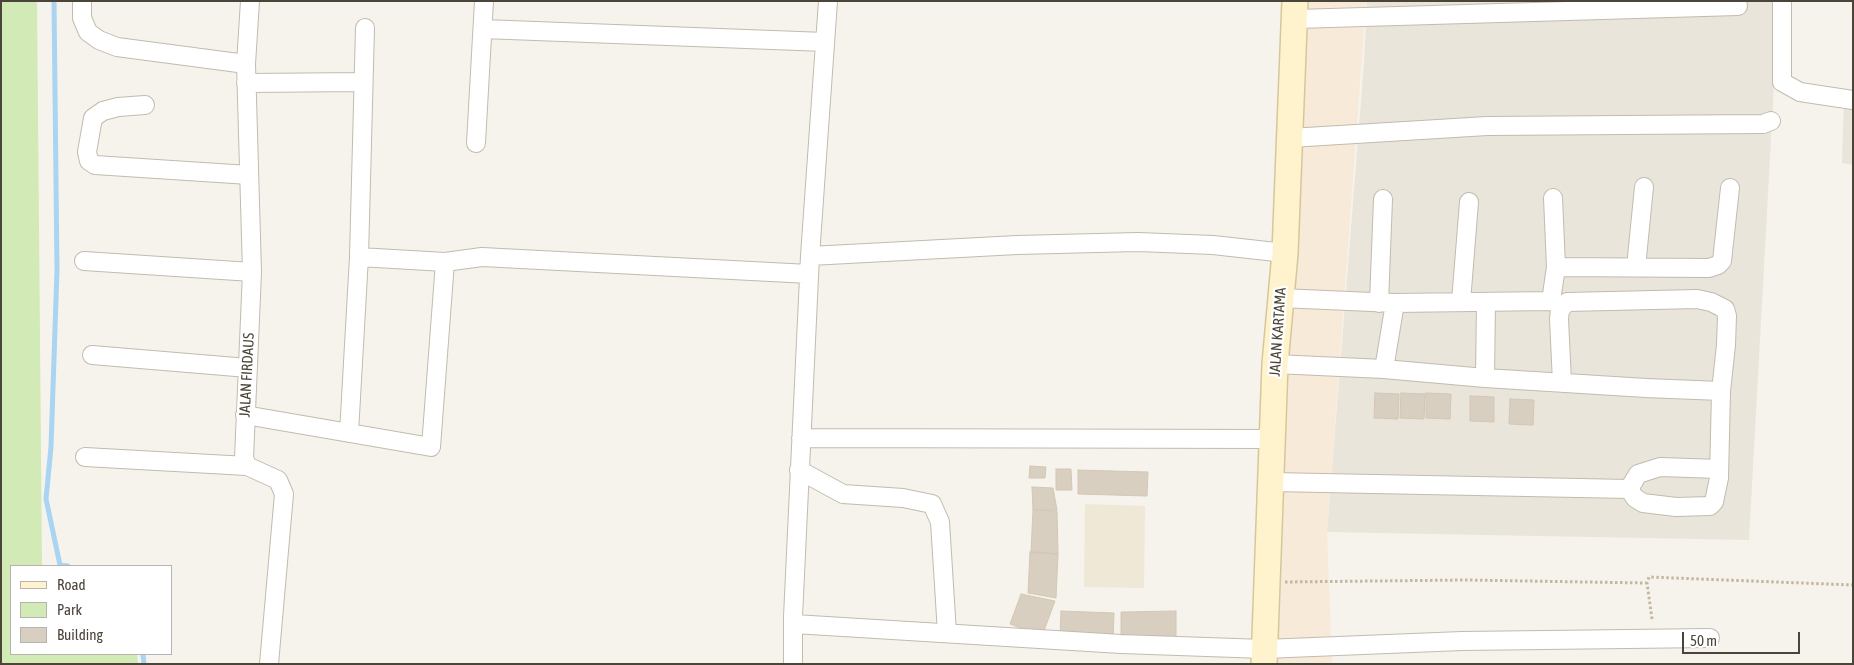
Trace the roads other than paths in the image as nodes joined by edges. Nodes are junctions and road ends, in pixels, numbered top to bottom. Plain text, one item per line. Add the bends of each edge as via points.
1 (82, 1) edge
2 (250, 1) edge
3 (484, 1) edge
4 (828, 1) edge
5 (1782, 1) edge
6 (1738, 6) dead end
7 (1296, 10) edge
8 (364, 28) dead end
9 (483, 28) junction
10 (825, 42) junction
11 (246, 64) junction
12 (363, 82) junction
13 (246, 83) junction
14 (1853, 100) edge
15 (145, 105) dead end
16 (1772, 121) dead end
17 (1290, 138) junction
18 (476, 143) dead end
19 (249, 175) junction
20 (1644, 187) dead end
21 (1730, 188) dead end
22 (1554, 198) dead end
23 (1384, 199) dead end
24 (1470, 202) dead end
25 (1285, 253) junction
26 (810, 256) junction
27 (359, 258) junction
28 (84, 261) dead end
29 (445, 262) junction
30 (1636, 266) junction
31 (1556, 267) junction
32 (252, 272) junction
33 (809, 274) junction
34 (1280, 298) junction
35 (1461, 302) junction
36 (1486, 302) junction
37 (1387, 303) junction
38 (92, 355) dead end
39 (1276, 364) junction
40 (248, 368) junction
41 (1384, 369) junction
42 (1485, 378) junction
43 (1562, 382) junction
44 (1721, 391) junction
45 (245, 415) junction
46 (349, 433) junction
47 (801, 438) junction
48 (1273, 439) junction
49 (86, 457) dead end
50 (247, 466) junction
51 (1719, 469) junction
52 (799, 470) junction
53 (1272, 482) junction
54 (1629, 489) junction
55 (794, 624) junction
56 (947, 633) junction
57 (1710, 638) dead end
58 (1264, 656) edge
59 (269, 664) edge
60 (793, 664) edge

1 - 11 street via 82,18 88,32 117,47
2 - 11 street, JALAN FIRDAUS
3 - 9 street
4 - 10 street
5 - 14 street via 1782,82 1800,92
6 - 7 street
7 - 17 main road, JALAN KARTAMA
8 - 12 street
9 - 10 street
9 - 18 street
10 - 26 street
11 - 13 street, JALAN FIRDAUS
12 - 13 street
12 - 27 street
13 - 19 street, JALAN FIRDAUS
15 - 19 street via 103,111 93,118 86,152 89,161 95,165
16 - 17 street via 1763,124 1487,126
17 - 25 main road, JALAN KARTAMA
19 - 32 street, JALAN FIRDAUS
20 - 30 street
21 - 30 street via 1722,261 1718,266
22 - 31 street
23 - 37 street
24 - 35 street
25 - 26 street via 1213,245 1138,242
25 - 34 main road, JALAN KARTAMA
26 - 33 street
27 - 29 street
27 - 46 street
28 - 32 street
29 - 33 street via 482,257
29 - 46 street via 431,447
30 - 31 street
31 - 36 street via 1551,301
32 - 40 street, JALAN FIRDAUS
33 - 47 street
34 - 37 street
34 - 39 main road, JALAN KARTAMA
35 - 36 street
35 - 37 street
36 - 42 street
37 - 41 street
38 - 40 street
39 - 41 street
39 - 48 main road, JALAN KARTAMA
40 - 45 street, JALAN FIRDAUS
41 - 42 street
42 - 43 street
43 - 44 street
43 - 44 street via 1559,319 1560,310 1567,302 1697,299 1725,309 1727,316
44 - 51 street
45 - 46 street
45 - 50 street, JALAN FIRDAUS via 244,458
47 - 48 street
47 - 52 street
48 - 53 main road, JALAN KARTAMA
49 - 50 street
50 - 59 street via 278,480 284,494
51 - 54 street via 1660,467 1638,474
51 - 54 street via 1717,496 1710,506 1676,507 1644,503
52 - 55 street
52 - 56 street via 843,494 903,498 932,504 940,522
53 - 54 street
53 - 58 main road, JALAN KARTAMA
55 - 56 street
55 - 60 street
56 - 58 street
57 - 58 street via 1462,641

